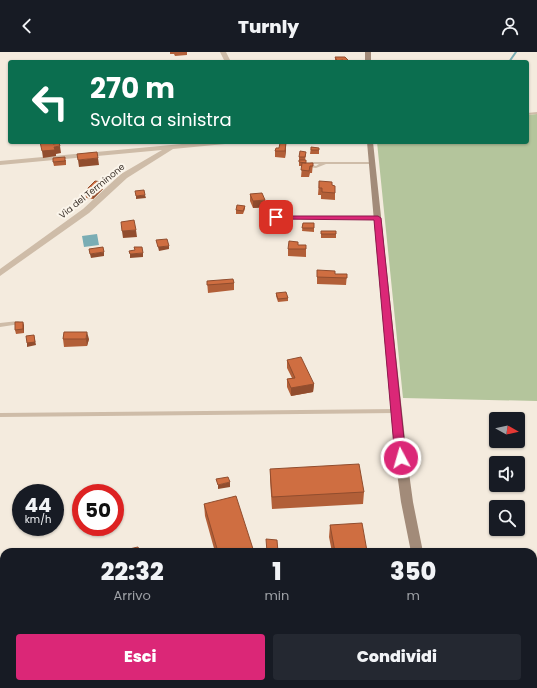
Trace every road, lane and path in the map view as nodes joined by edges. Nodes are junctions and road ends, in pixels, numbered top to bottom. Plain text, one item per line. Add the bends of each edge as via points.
1 (177, 144) edge
2 (204, 144) edge
3 (370, 144) edge
4 (172, 147) junction
5 (0, 163) edge
6 (325, 163) dead end
7 (372, 163) junction
8 (276, 217) dead end
9 (378, 218) junction
10 (0, 273) edge
11 (18, 323) edge
12 (0, 325) edge
13 (396, 411) junction
14 (0, 415) edge
15 (416, 548) edge

1 - 4 street, Via del Terminone
2 - 4 street
3 - 7 main road
4 - 5 street
4 - 10 street, Via del Terminone via 124,176 86,211
6 - 7 lane
7 - 9 main road
8 - 9 lane
9 - 13 main road
11 - 12 lane
13 - 14 lane
13 - 15 main road via 407,502

